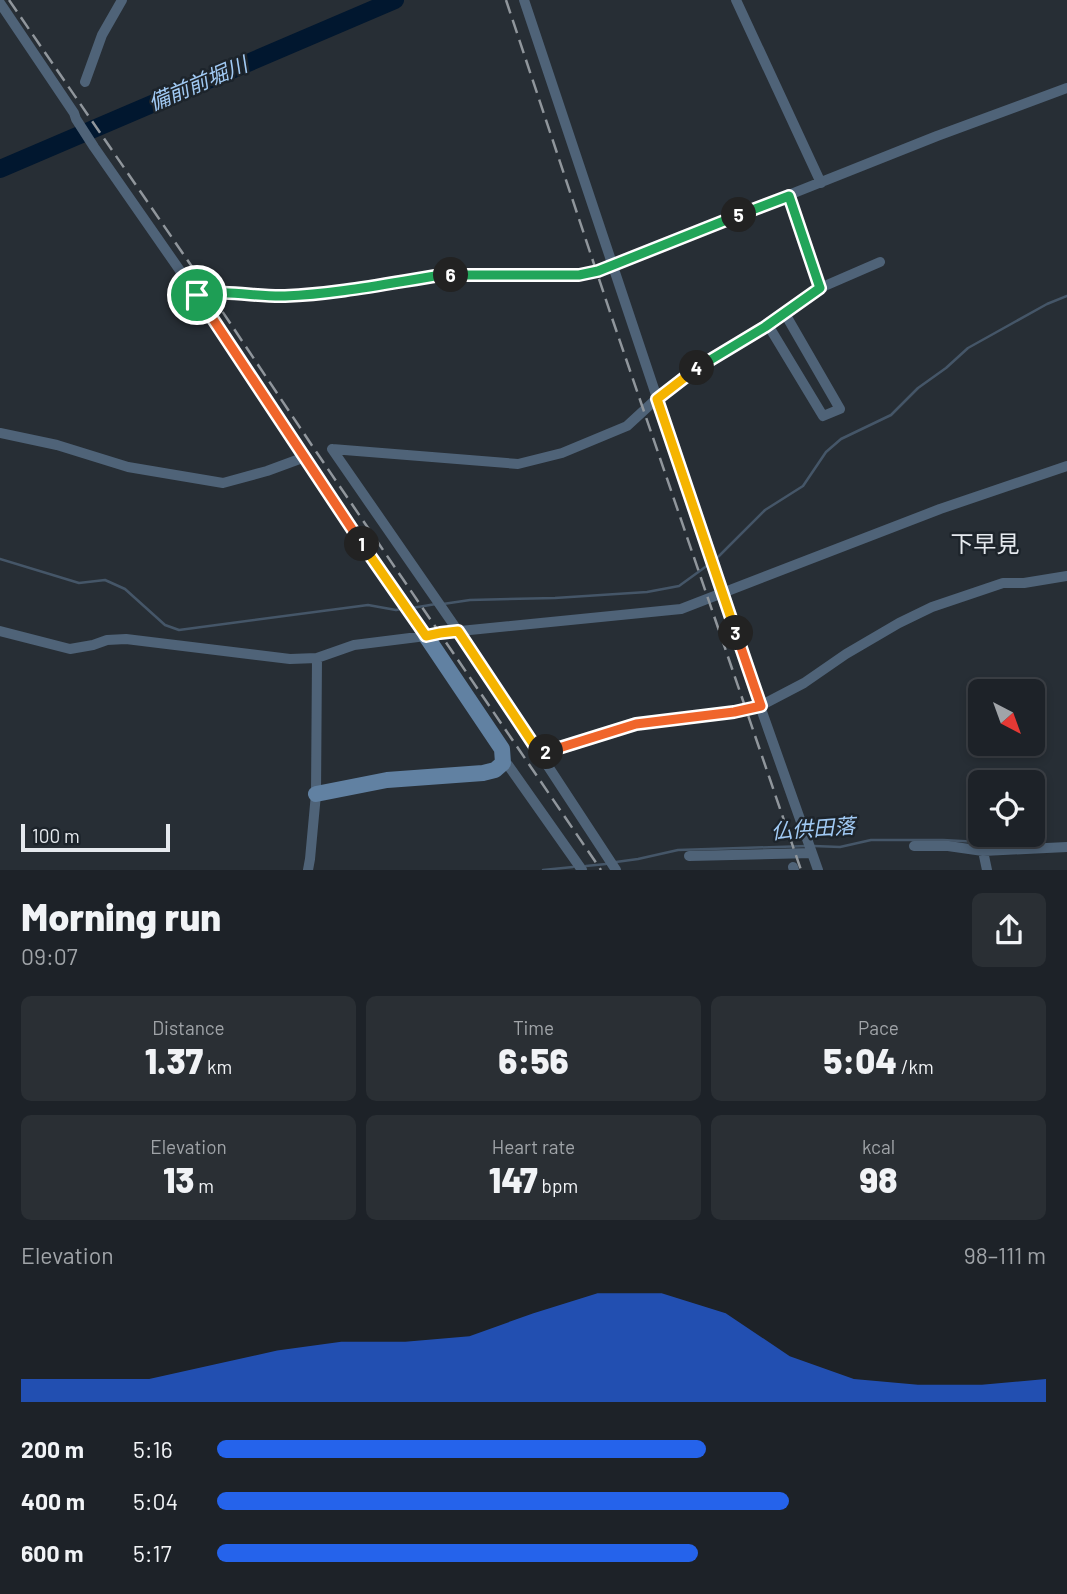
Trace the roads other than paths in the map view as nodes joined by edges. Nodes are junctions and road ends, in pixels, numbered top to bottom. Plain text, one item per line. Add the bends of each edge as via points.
1 (122, 0) edge
2 (524, 0) edge
3 (736, 0) edge
4 (0, 3) edge
5 (85, 82) dead end
6 (1067, 88) edge
7 (821, 183) junction
8 (789, 196) junction
9 (880, 262) dead end
10 (612, 265) junction
11 (820, 288) junction
12 (197, 295) junction
13 (784, 312) junction
14 (768, 325) junction
15 (657, 399) junction
16 (0, 433) edge
17 (305, 457) junction
18 (1067, 466) edge
19 (1067, 576) edge
20 (722, 593) junction
21 (0, 631) edge
22 (458, 631) junction
23 (426, 636) junction
24 (317, 658) junction
25 (761, 706) junction
26 (540, 754) junction
27 (503, 763) junction
28 (316, 794) junction
29 (914, 846) dead end
30 (1067, 847) edge
31 (810, 849) junction
32 (983, 851) junction
33 (688, 856) dead end
34 (614, 865) edge
35 (308, 870) edge
36 (582, 870) edge
37 (818, 870) edge
38 (987, 870) edge

1 - 5 street via 102,35
2 - 10 street
3 - 7 street
4 - 12 street
6 - 7 street
7 - 8 street
8 - 10 street
8 - 11 street
9 - 11 street
10 - 12 street via 579,275 442,275 282,296
10 - 15 street
11 - 13 street
12 - 17 street
13 - 14 street
13 - 14 street via 840,409 823,416
14 - 15 street via 691,372
15 - 20 street
15 - 22 street via 627,426 562,453 517,464 332,449
16 - 17 street via 128,467 223,483
17 - 23 street
18 - 20 street via 940,509
19 - 25 street via 1003,583 932,607
20 - 22 street via 681,608
20 - 25 street
21 - 24 street via 71,649 126,639 290,659
22 - 23 street
22 - 26 street
23 - 24 street via 354,645
23 - 27 street via 502,749
24 - 28 street
25 - 26 street via 636,724
25 - 31 street
26 - 34 street
27 - 28 street via 483,773 387,780
27 - 36 street
28 - 35 street
29 - 32 street
30 - 32 street
31 - 33 street
31 - 37 street
32 - 38 street

